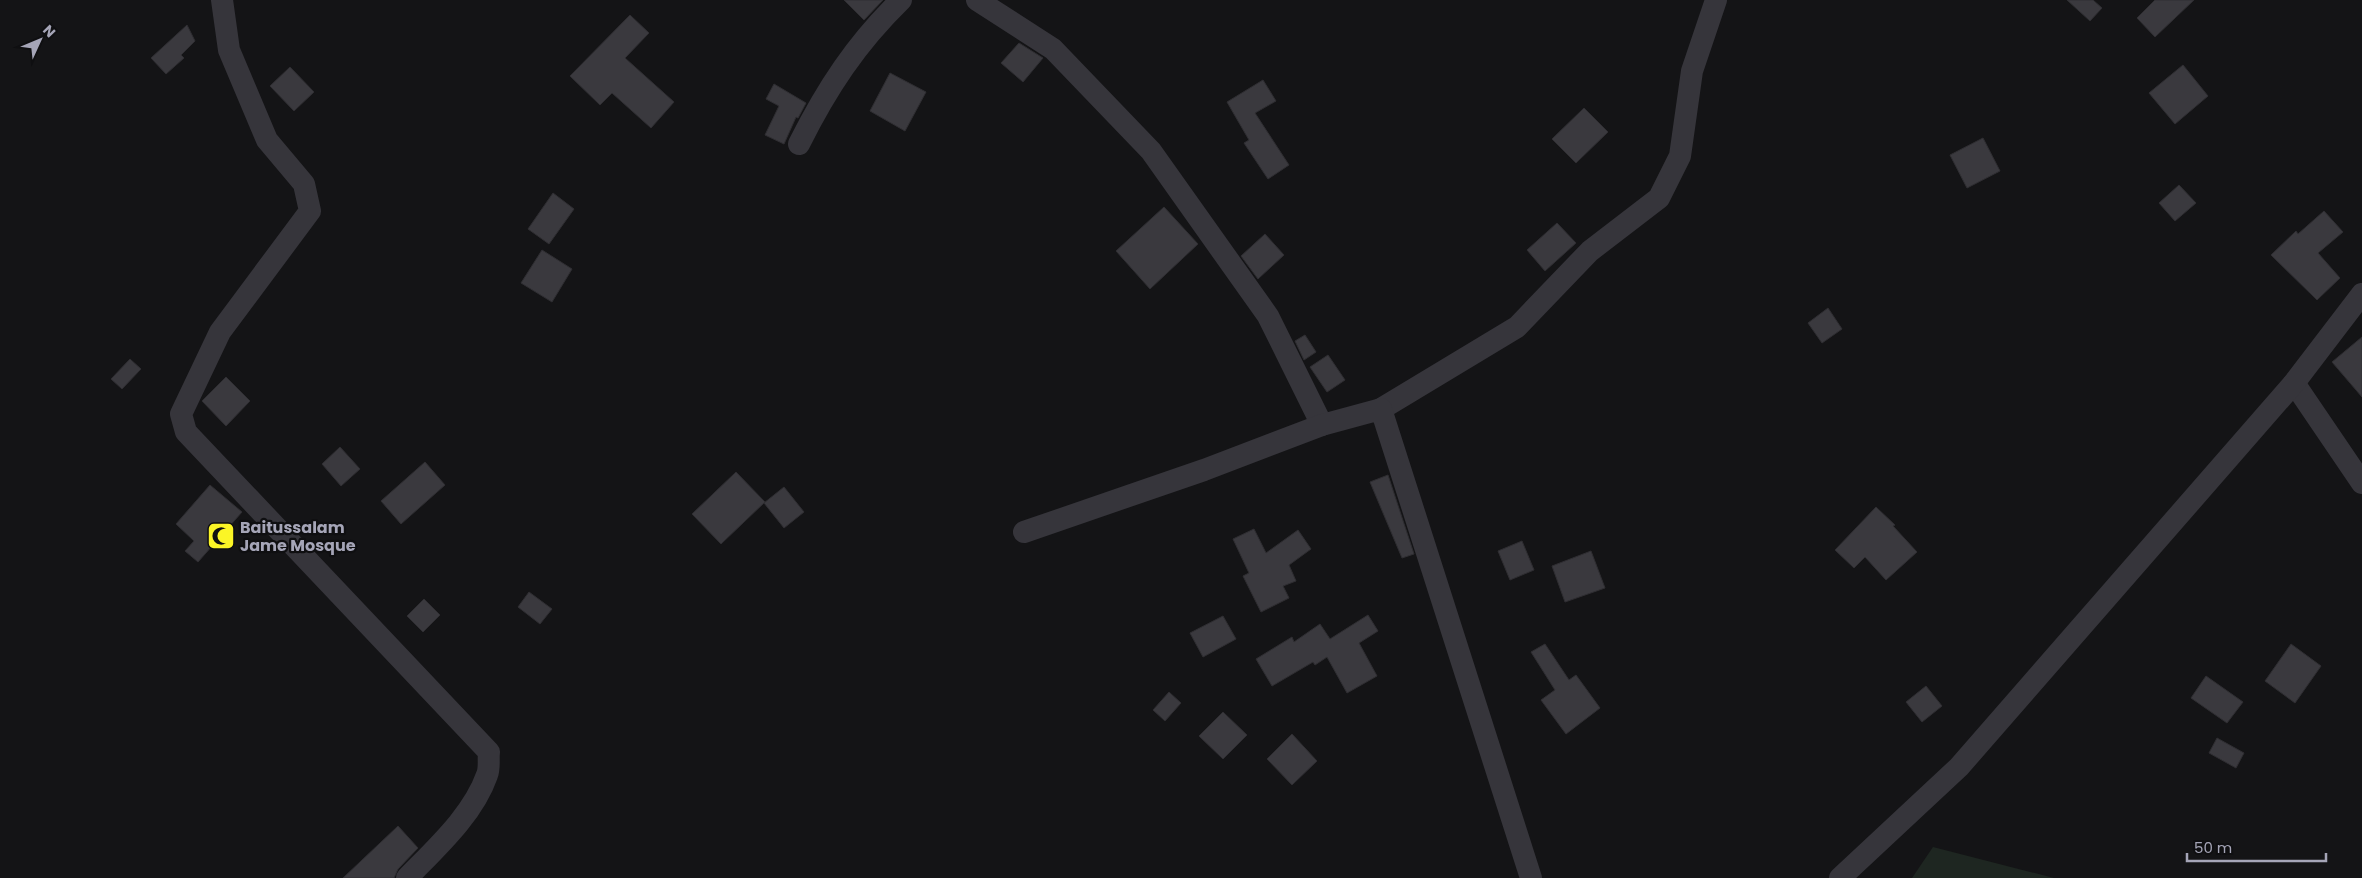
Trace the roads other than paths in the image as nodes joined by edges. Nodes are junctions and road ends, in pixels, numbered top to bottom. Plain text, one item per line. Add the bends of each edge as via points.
1 (222, 0) edge
2 (901, 0) edge
3 (977, 0) edge
4 (1716, 0) edge
5 (799, 144) dead end
6 (2362, 294) edge
7 (2294, 383) junction
8 (1381, 409) junction
9 (1322, 425) junction
10 (2362, 483) edge
11 (1024, 532) dead end
12 (407, 878) edge
13 (1531, 878) edge
14 (1840, 878) edge

1 - 12 street via 229,50 267,140 304,184 310,211 220,332 181,414 186,432 489,752 488,772 477,798 442,842
2 - 5 street via 854,50 817,108
3 - 9 street via 1052,49 1151,151 1268,316
4 - 8 street via 1692,71 1680,156 1659,198 1590,251 1517,327
6 - 7 street
7 - 10 street
7 - 14 street via 1959,767
8 - 9 street
8 - 13 street
9 - 11 street

